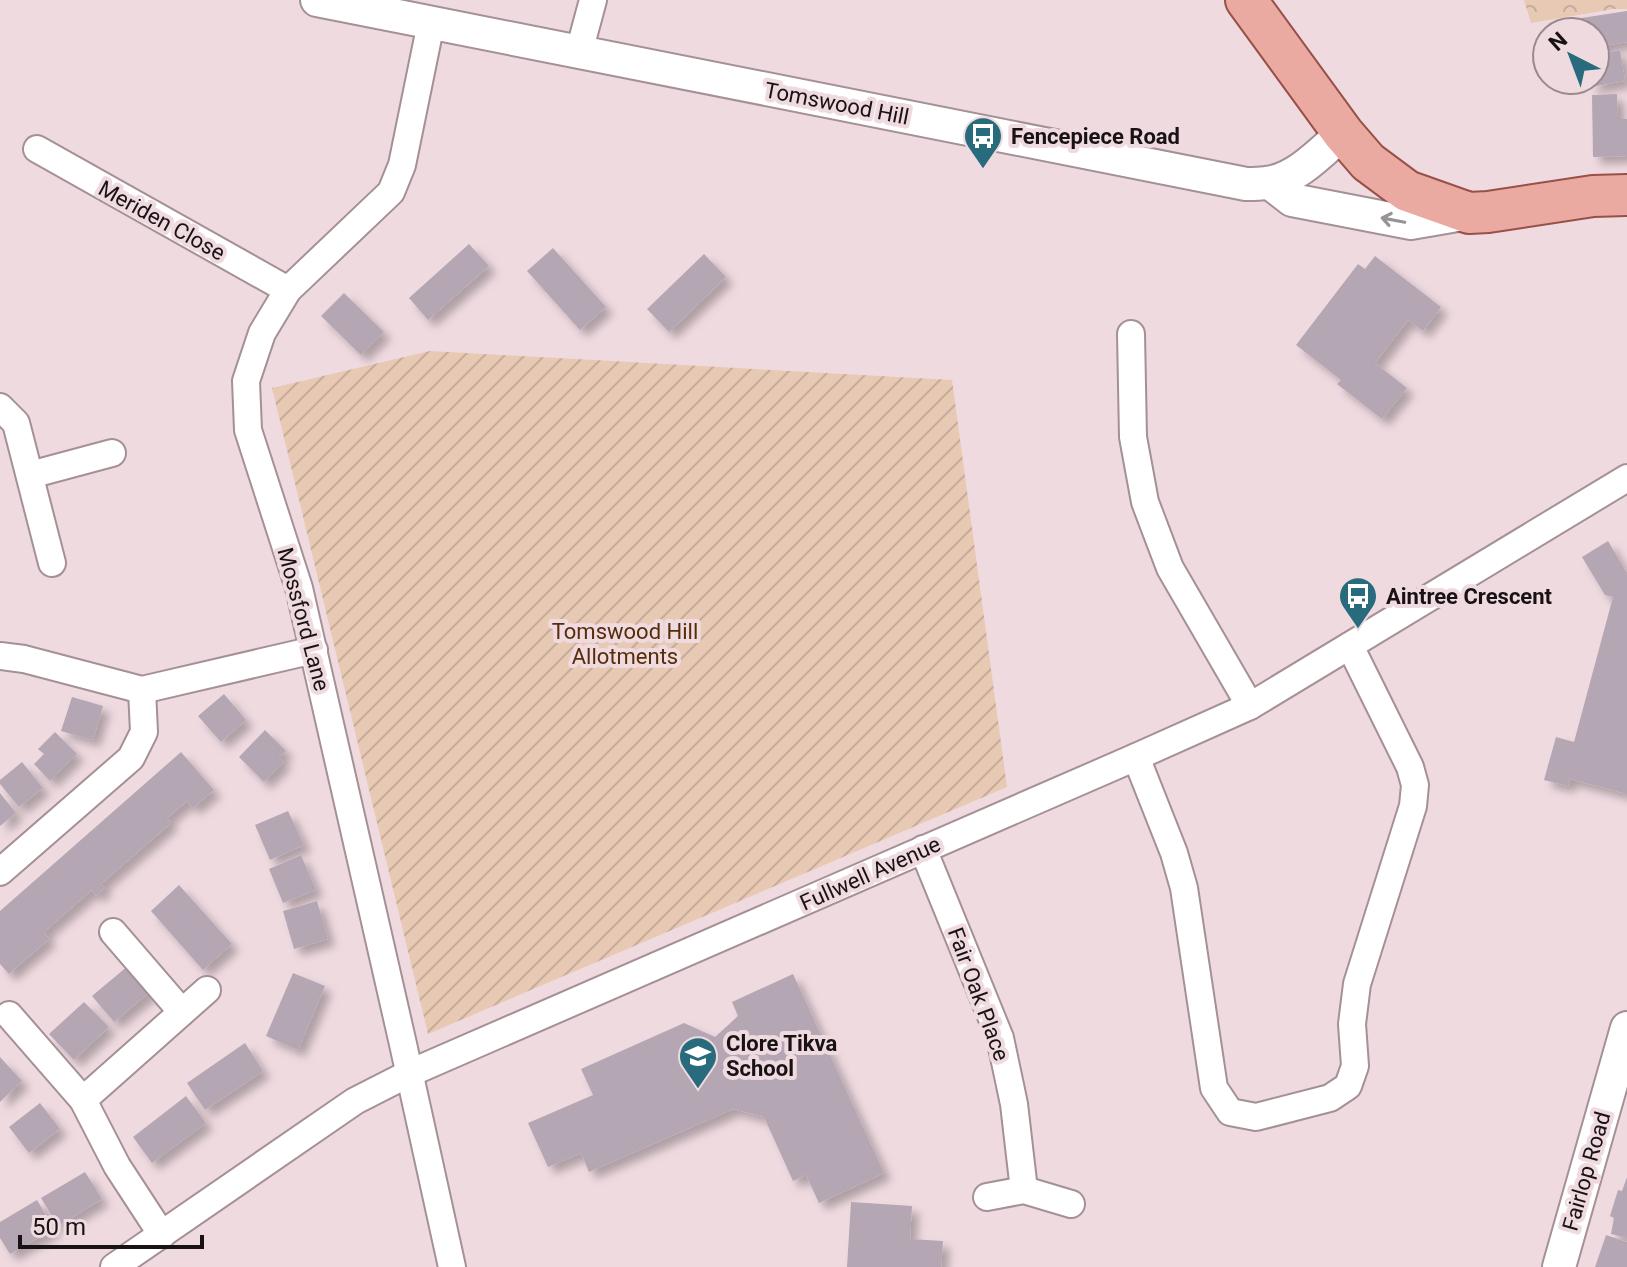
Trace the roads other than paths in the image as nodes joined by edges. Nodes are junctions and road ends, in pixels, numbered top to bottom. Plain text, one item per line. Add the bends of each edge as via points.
1 (317, 0) edge
2 (593, 0) edge
3 (1246, 0) edge
4 (431, 23) junction
5 (579, 52) junction
6 (1343, 133) junction
7 (37, 149) dead end
8 (1270, 183) junction
9 (1627, 195) edge
10 (1469, 213) junction
11 (288, 290) junction
12 (1131, 334) dead end
13 (0, 407) edge
14 (112, 453) dead end
15 (30, 475) junction
16 (1627, 478) edge
17 (52, 563) dead end
18 (1350, 646) junction
19 (314, 650) junction
20 (0, 656) edge
21 (142, 690) junction
22 (1250, 706) junction
23 (1136, 757) junction
24 (923, 849) junction
25 (0, 872) edge
26 (113, 932) dead end
27 (207, 990) dead end
28 (182, 1012) junction
29 (9, 1015) dead end
30 (1627, 1028) edge
31 (410, 1073) junction
32 (83, 1100) junction
33 (1024, 1190) junction
34 (987, 1197) dead end
35 (1071, 1204) dead end
36 (162, 1235) junction
37 (114, 1267) edge
38 (452, 1267) edge
39 (1559, 1267) edge

1 - 4 street, Tomswood Hill
2 - 5 street
3 - 6 main road
4 - 5 street, Tomswood Hill
4 - 11 street, Mossford Lane via 402,165 391,192
5 - 8 street, Tomswood Hill via 1246,184
6 - 8 street, Tomswood Hill via 1310,162
6 - 10 main road via 1368,162 1407,191
7 - 11 street, Meriden Close
10 -> 8 street via 1411,223 1292,200
9 - 10 main road
11 - 19 street, Mossford Lane via 262,333 246,381 248,430
12 - 22 street via 1133,437 1145,502 1170,568
13 - 15 street via 16,423
14 - 15 street
15 - 17 street
16 - 18 street, Fullwell Avenue
18 - 22 street, Fullwell Avenue
18 - 23 street via 1415,785 1357,984 1352,1024 1355,1066 1348,1086 1330,1098 1256,1117 1230,1112 1214,1088 1184,888
19 - 21 street
19 - 31 street, Mossford Lane
20 - 21 street
21 - 25 street via 144,732 131,758
22 - 23 street, Fullwell Avenue
23 - 24 street, Fullwell Avenue
24 - 31 street, Fullwell Avenue
24 - 33 street, Fair Oak Place via 1000,1038
26 - 28 street
27 - 28 street
28 - 32 street
29 - 32 street
30 - 39 street, Fairlop Road
31 - 36 street, Fullwell Avenue via 355,1101
31 - 38 street, Mossford Lane
32 - 36 street
33 - 34 street
33 - 35 street
36 - 37 street, Fullwell Avenue

